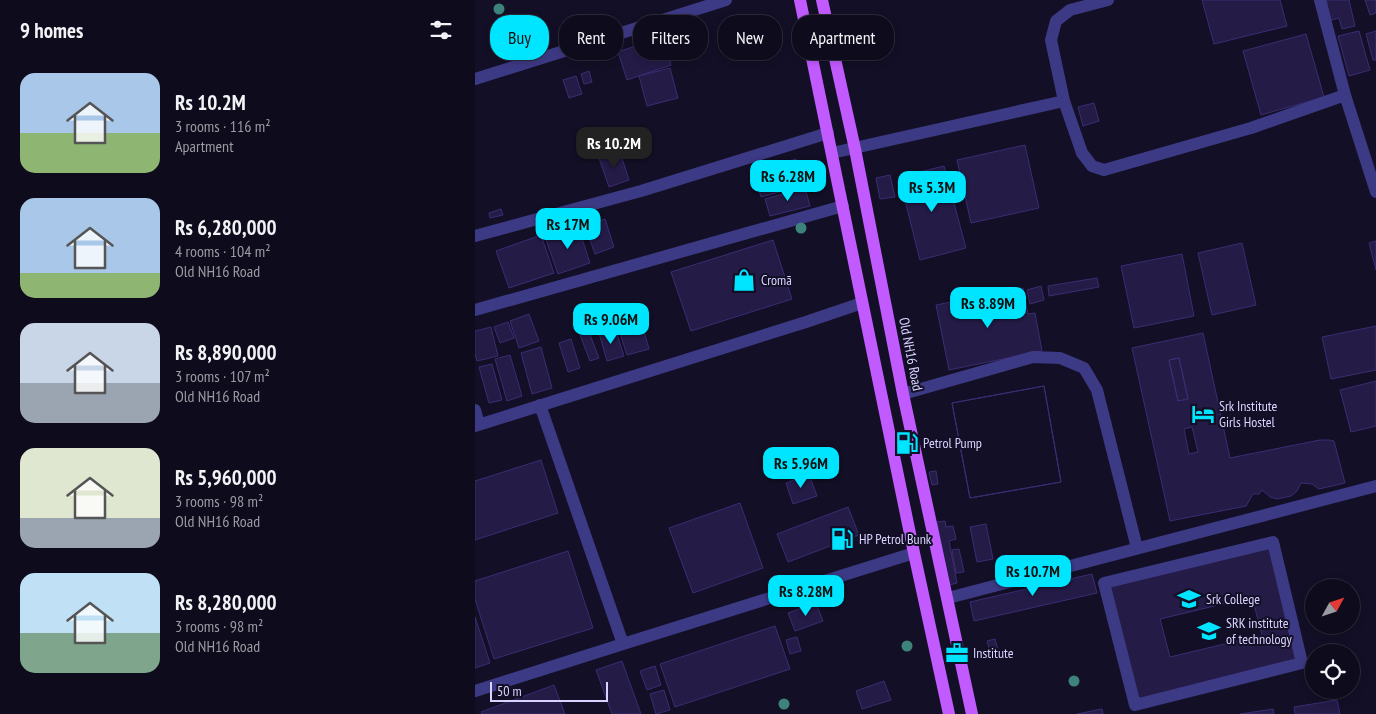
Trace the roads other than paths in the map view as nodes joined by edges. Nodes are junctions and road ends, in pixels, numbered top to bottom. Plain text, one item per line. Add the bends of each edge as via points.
1 (726, 0) edge
2 (801, 0) edge
3 (822, 0) edge
4 (1108, 0) edge
5 (1320, 0) edge
6 (475, 79) edge
7 (1345, 96) junction
8 (1064, 102) junction
9 (827, 134) junction
10 (855, 149) junction
11 (832, 153) junction
12 (1376, 192) edge
13 (843, 206) junction
14 (475, 236) edge
15 (862, 303) junction
16 (475, 310) edge
17 (903, 394) junction
18 (540, 405) junction
19 (475, 410) edge
20 (477, 425) edge
21 (1376, 486) edge
22 (1273, 542) joint
23 (1137, 548) junction
24 (914, 553) junction
25 (948, 598) junction
26 (623, 644) junction
27 (475, 691) edge
28 (949, 714) edge
29 (972, 714) edge

1 - 6 street
2 - 9 main road
3 - 10 main road, Old NH16 Road
4 - 8 street via 1069,10 1056,21 1051,40
5 - 7 street
7 - 8 street via 1251,128 1105,170 1092,166 1083,153
7 - 12 street
8 - 10 street
9 - 11 main road
9 - 14 street via 641,191
10 - 11 street
10 - 17 main road, Old NH16 Road
11 - 13 main road
13 - 15 main road
13 - 16 street
15 - 18 street
15 - 24 main road
17 - 23 street via 1033,357 1060,358 1084,368 1097,390
17 - 25 main road, Old NH16 Road
18 - 20 street
18 - 26 street
19 - 20 street
21 - 23 street
22 - 22 street via 1302,663 1135,705 1104,582
23 - 25 street
24 - 26 street
24 - 28 main road
25 - 29 main road, Old NH16 Road
26 - 27 street

